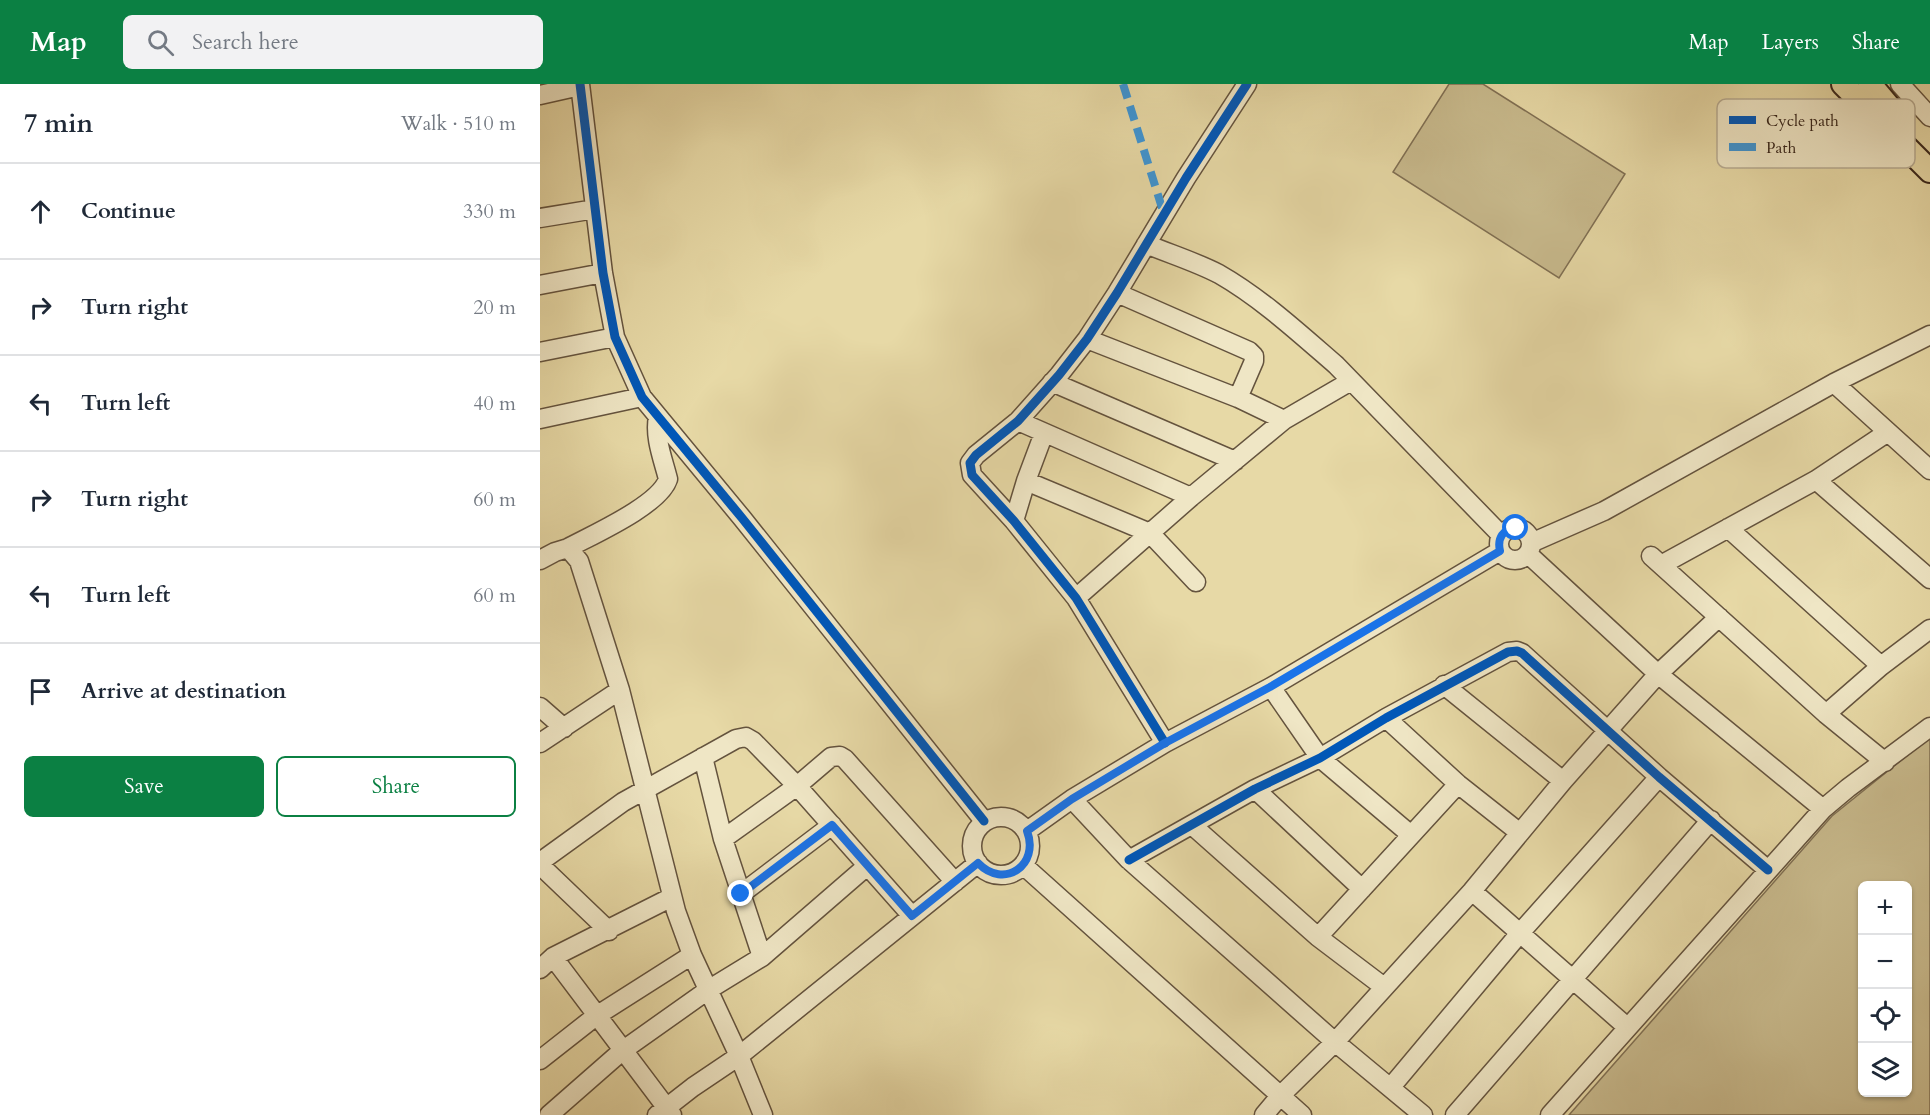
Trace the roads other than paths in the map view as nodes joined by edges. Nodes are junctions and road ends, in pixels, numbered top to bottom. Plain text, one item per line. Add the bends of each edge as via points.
1 (1247, 84) edge
2 (1843, 84) edge
3 (1870, 84) edge
4 (1900, 84) edge
5 (580, 85) edge
6 (540, 95) edge
7 (1858, 99) edge
8 (1883, 99) edge
9 (1914, 99) edge
10 (1915, 100) edge
11 (1930, 117) edge
12 (1915, 137) edge
13 (1930, 151) edge
14 (1915, 156) edge
15 (1930, 171) edge
16 (595, 209) junction
17 (540, 218) edge
18 (1146, 244) junction
19 (603, 273) junction
20 (540, 285) edge
21 (1117, 293) junction
22 (615, 337) junction
23 (1087, 339) junction
24 (1928, 340) edge
25 (540, 352) edge
26 (1351, 381) junction
27 (1052, 382) junction
28 (1834, 383) junction
29 (642, 397) junction
30 (1238, 398) junction
31 (658, 417) junction
32 (540, 419) edge
33 (1284, 420) junction
34 (1018, 421) junction
35 (1888, 432) junction
36 (1044, 433) junction
37 (1235, 461) junction
38 (1930, 470) edge
39 (1816, 480) junction
40 (1026, 481) junction
41 (1191, 497) junction
42 (1014, 521) junction
43 (1728, 528) junction
44 (1150, 533) junction
45 (1500, 543) junction
46 (568, 548) junction
47 (1529, 548) junction
48 (540, 560) edge
49 (1930, 579) edge
50 (1196, 582) dead end
51 (1076, 598) junction
52 (1719, 617) junction
53 (1930, 629) edge
54 (1881, 666) junction
55 (1658, 674) junction
56 (1444, 685) junction
57 (1270, 687) junction
58 (620, 690) junction
59 (540, 707) edge
60 (1826, 714) junction
61 (1386, 718) junction
62 (1930, 727) edge
63 (564, 728) junction
64 (1609, 730) junction
65 (540, 743) edge
66 (1165, 743) junction
67 (703, 757) junction
68 (1320, 758) junction
69 (1885, 762) junction
70 (1659, 777) junction
71 (1563, 781) junction
72 (1458, 784) junction
73 (797, 786) junction
74 (645, 789) junction
75 (1255, 789) junction
76 (1072, 799) junction
77 (1823, 809) junction
78 (1711, 820) junction
79 (984, 821) junction
80 (832, 825) junction
81 (1193, 825) junction
82 (1027, 831) junction
83 (1520, 833) junction
84 (1411, 835) junction
85 (723, 839) junction
86 (1129, 860) junction
87 (978, 863) junction
88 (540, 864) edge
89 (1023, 865) junction
90 (867, 866) junction
91 (1767, 870) junction
92 (955, 882) junction
93 (1362, 889) junction
94 (1472, 891) junction
95 (741, 894) junction
96 (672, 897) junction
97 (912, 916) junction
98 (609, 931) junction
99 (1521, 933) junction
100 (1318, 937) junction
101 (692, 955) junction
102 (762, 957) junction
103 (547, 963) edge
104 (1573, 979) junction
105 (1384, 987) junction
106 (708, 990) junction
107 (596, 1016) junction
108 (1627, 1027) junction
109 (1335, 1042) junction
110 (622, 1051) junction
111 (739, 1056) junction
112 (540, 1060) edge
113 (1392, 1087) junction
114 (1280, 1096) junction
115 (540, 1108) edge
116 (665, 1112) edge
117 (547, 1115) edge
118 (763, 1115) edge
119 (1264, 1115) edge
120 (1302, 1115) edge
121 (1424, 1115) edge
122 (1455, 1115) edge
123 (1550, 1115) edge

1 - 18 street
2 - 7 main road
3 - 8 main road
4 - 9 street
5 - 6 street
5 - 16 street
10 - 11 street
12 - 13 main road
14 - 15 main road
16 - 17 street
16 - 19 street
18 - 21 street
18 - 26 street via 1200,265 1245,292
19 - 20 street
19 - 22 street
21 - 23 street
21 - 30 street via 1249,351 1254,361
22 - 25 street
22 - 29 street
23 - 27 street
23 - 30 street
24 - 28 street
26 - 33 street
26 - 45 street
27 - 34 street
27 - 37 street
28 - 35 street
28 - 47 street via 1604,511
29 - 31 street
29 - 32 street
30 - 33 street
31 - 46 street via 657,437 667,485 644,507
31 - 79 street
33 - 37 street
34 - 36 street
34 - 42 street via 970,462 972,475
35 - 38 street
35 - 39 street
36 - 40 street
36 - 41 street
37 - 41 street
39 - 43 street
39 - 49 street
40 - 42 street
40 - 44 street
41 - 44 street
42 - 51 street
43 - 52 street via 1656,561
43 - 54 street
44 - 50 street
44 - 51 street
45 - 47 street via 1513,561 1519,560
45 - 47 street via 1510,528 1516,528 1526,533
45 - 57 street
46 - 48 street
46 - 58 street via 579,561
47 - 55 street
51 - 66 street
52 - 55 street
52 - 60 street
53 - 54 street
54 - 60 street
55 - 64 street
55 - 77 street
56 - 61 street
56 - 64 street via 1517,651
56 - 71 street
57 - 66 street
57 - 68 street
58 - 63 street
58 - 74 street
59 - 63 street
60 - 69 street
61 - 68 street
61 - 72 street
62 - 69 street
63 - 65 street
64 - 70 street
64 - 71 street
66 - 76 street
67 - 73 street via 746,737
67 - 74 street
67 - 85 street
68 - 75 street
68 - 84 street
69 - 77 street
70 - 78 street
70 - 99 street
71 - 83 street
72 - 83 street
72 - 84 street
73 - 80 street
73 - 85 street
73 - 92 street via 831,757 845,759
74 - 88 street
74 - 96 street
75 - 81 street
75 - 93 street
76 - 82 street
76 - 86 street
77 - 91 street
78 - 91 street
78 - 104 street
79 - 82 street via 993,817 1012,818
79 - 87 street via 973,836 973,855
80 - 90 street
80 - 95 street
81 - 86 street
81 - 100 street
82 - 89 street via 1030,849
83 - 94 street
84 - 93 street
85 - 95 street
86 - 109 street
87 - 89 street via 1000,875
87 - 92 street
88 - 98 street
89 - 114 street
90 - 97 street
90 - 102 street
91 - 108 street
92 - 97 street
93 - 100 street
94 - 99 street
94 - 105 street
95 - 102 street
96 - 98 street
96 - 101 street
97 - 111 street
98 - 103 street
99 - 104 street
99 - 113 street
100 - 105 street
101 - 106 street
101 - 107 street
102 - 106 street
103 - 107 street
104 - 108 street
104 - 122 street
105 - 109 street
106 - 110 street
106 - 111 street
107 - 110 street
107 - 112 street
108 - 123 street
109 - 113 street
109 - 114 street
110 - 116 street
110 - 117 street
111 - 116 street
111 - 118 street
113 - 121 street
114 - 119 street
114 - 120 street
115 - 117 street

